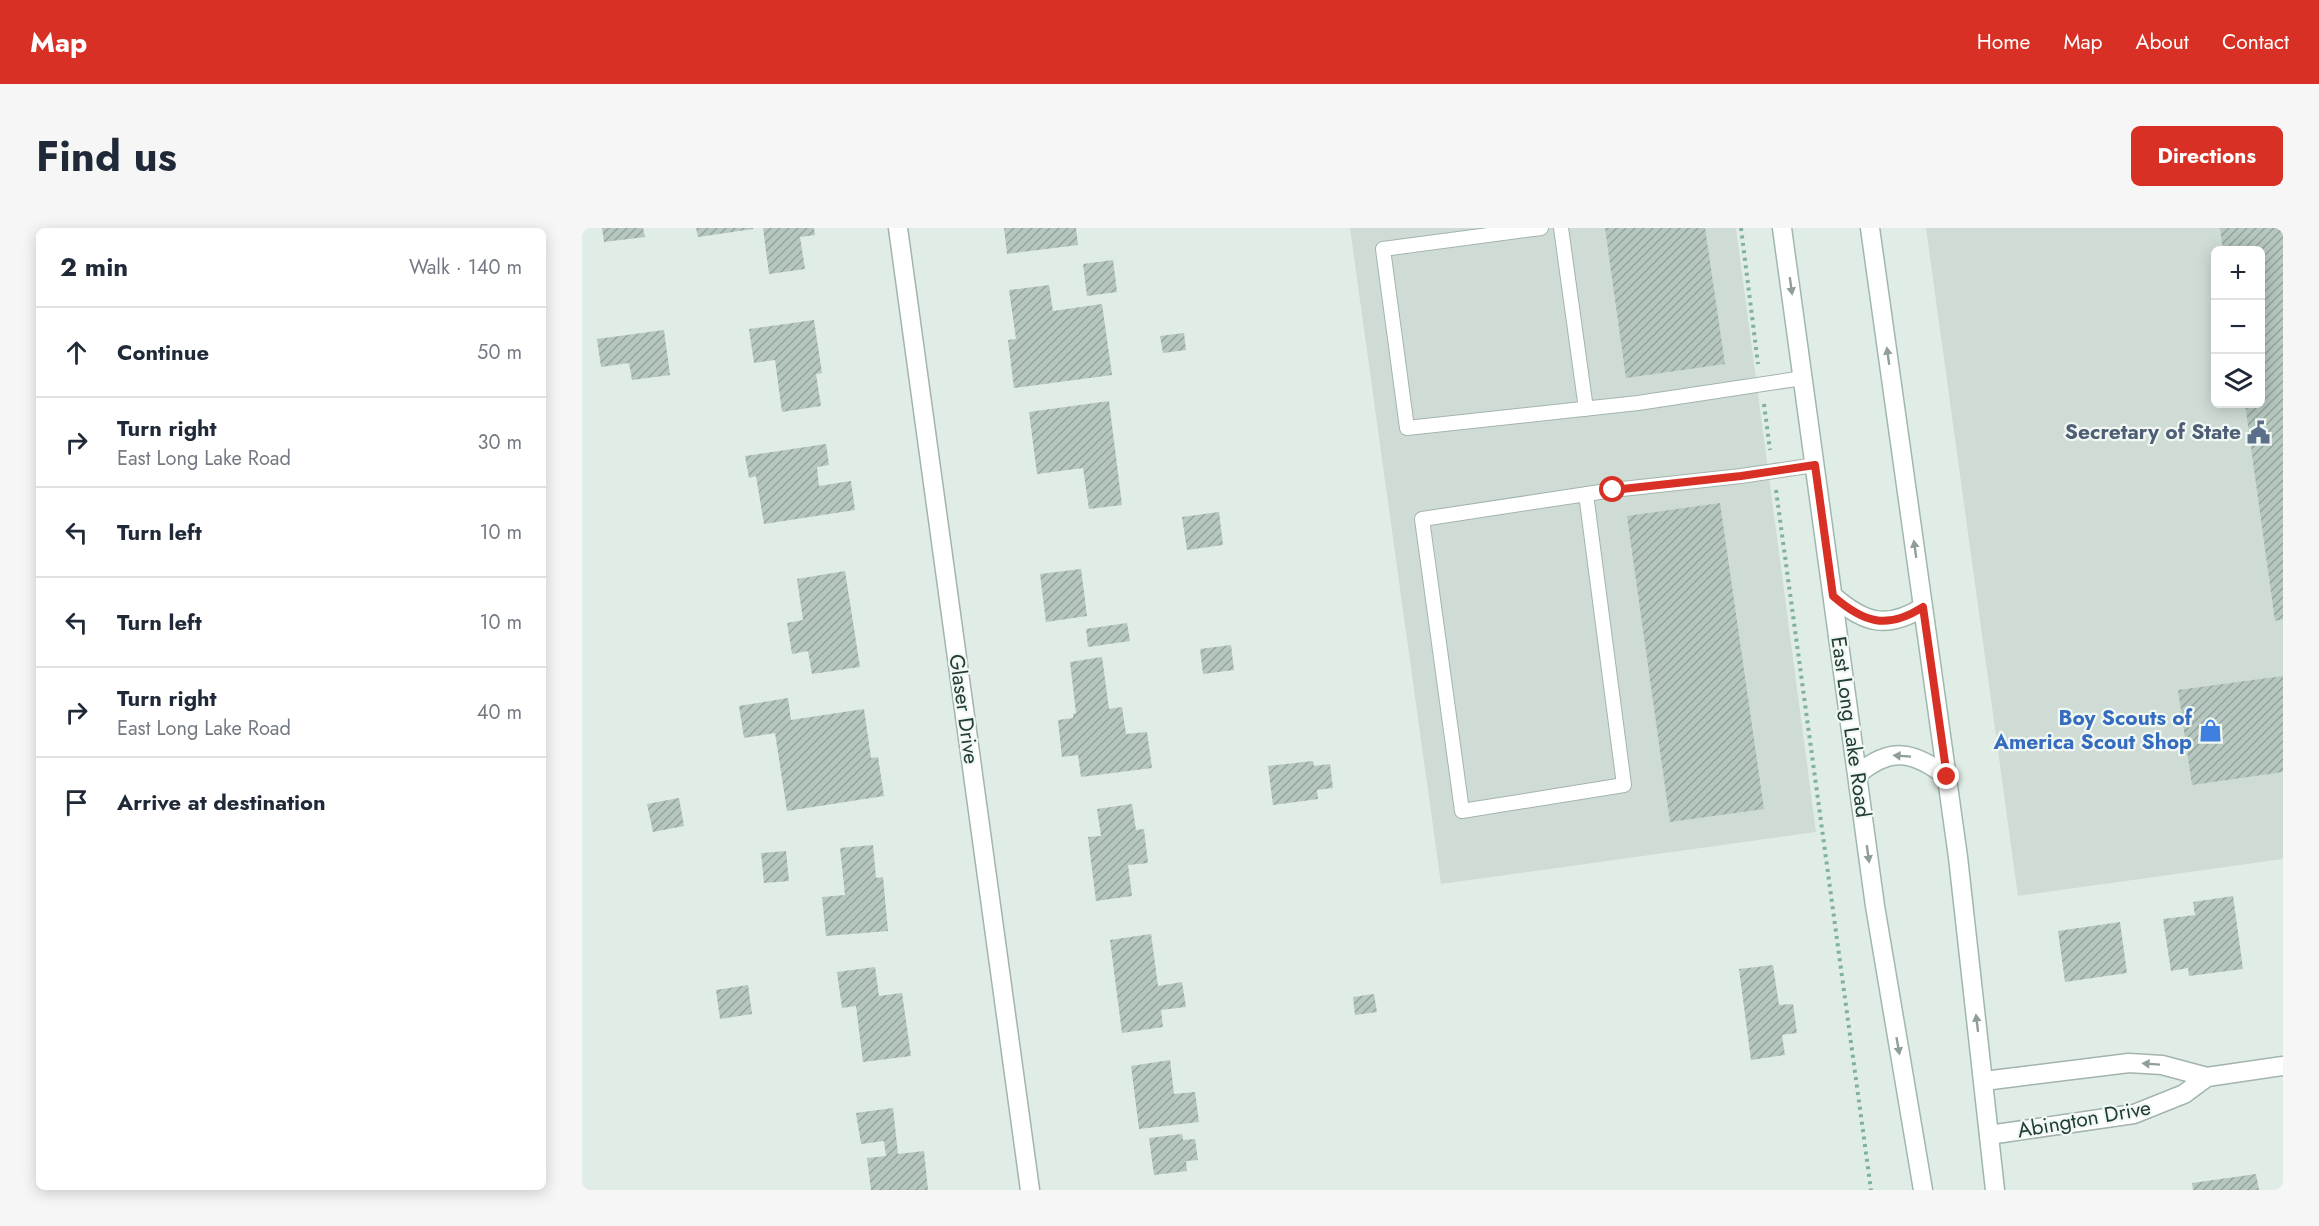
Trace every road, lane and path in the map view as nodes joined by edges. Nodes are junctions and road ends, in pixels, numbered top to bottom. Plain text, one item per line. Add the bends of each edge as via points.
1 (898, 228) edge
2 (1540, 228) edge
3 (1561, 228) edge
4 (1741, 228) edge
5 (1782, 228) edge
6 (1870, 228) edge
7 (1803, 378) junction
8 (1761, 385) junction
9 (1586, 409) junction
10 (1815, 465) junction
11 (1773, 472) junction
12 (1586, 494) junction
13 (1833, 596) junction
14 (1923, 607) junction
15 (1857, 775) junction
16 (1947, 777) junction
17 (2283, 1066) edge
18 (2207, 1077) junction
19 (1984, 1081) junction
20 (1989, 1135) junction
21 (1030, 1190) edge
22 (1871, 1190) edge
23 (1923, 1190) edge
24 (1995, 1190) edge

1 - 21 main road, Glaser Drive
2 - 9 lane via 1383,249 1407,428
3 - 9 lane
4 - 8 path
5 -> 7 main road, East Long Lake Road
14 -> 6 main road
7 - 8 lane
7 - 10 main road, East Long Lake Road
8 - 9 lane
8 - 11 path
10 - 11 lane
10 - 13 main road, East Long Lake Road
11 - 12 lane
11 - 22 path
12 - 12 lane via 1422,519 1462,811 1624,785
13 - 14 main road via 1862,618 1885,622 1909,616
13 - 15 main road, East Long Lake Road
14 - 16 main road
16 -> 15 main road via 1922,760 1893,755 1881,758
15 -> 23 main road, East Long Lake Road
19 -> 16 main road
17 - 18 main road, Abington Drive
18 -> 19 main road, Abington Drive via 2162,1065 2129,1063
18 - 20 main road, Abington Drive via 2184,1094 2134,1114
19 - 20 main road
20 - 24 main road

